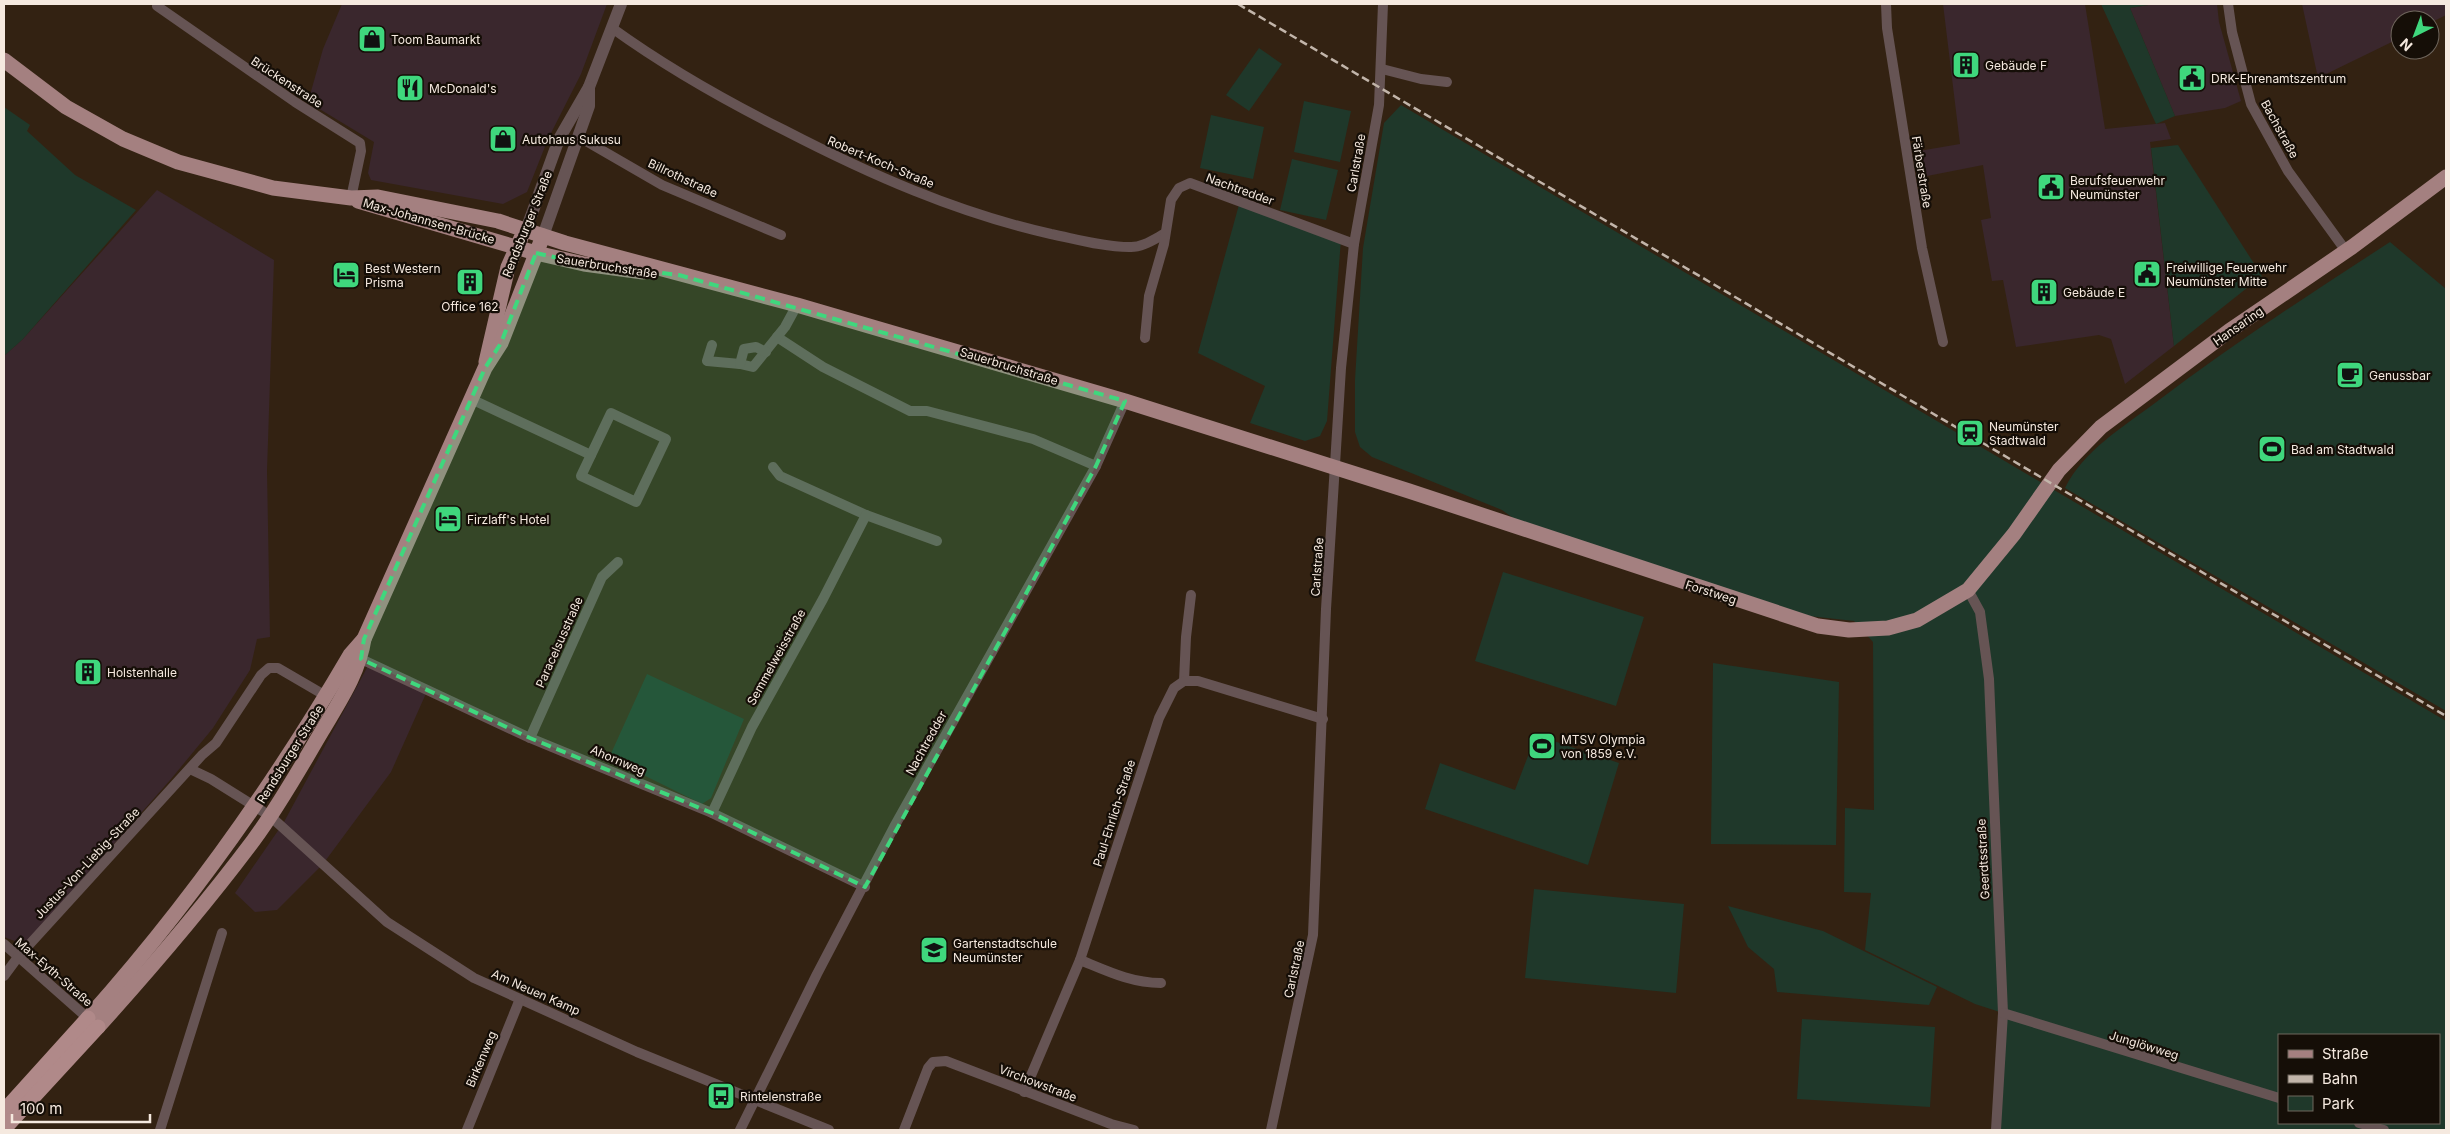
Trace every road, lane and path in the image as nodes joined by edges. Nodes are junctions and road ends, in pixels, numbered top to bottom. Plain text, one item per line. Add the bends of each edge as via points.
1 (620, 4) edge
2 (1383, 4) edge
3 (1886, 4) edge
4 (2228, 4) edge
5 (157, 6) dead end
6 (612, 28) junction
7 (4, 60) edge
8 (1382, 69) junction
9 (1447, 82) dead end
10 (589, 87) junction
11 (579, 137) junction
12 (2446, 177) edge
13 (352, 198) junction
14 (526, 230) junction
15 (781, 234) dead end
16 (1164, 234) junction
17 (543, 236) junction
18 (1354, 244) junction
19 (517, 247) junction
20 (2346, 251) junction
21 (536, 254) junction
22 (679, 275) junction
23 (797, 304) junction
24 (777, 337) junction
25 (1145, 338) dead end
26 (1943, 342) dead end
27 (712, 345) dead end
28 (766, 352) junction
29 (740, 364) junction
30 (485, 368) junction
31 (471, 400) junction
32 (1125, 401) junction
33 (591, 455) junction
34 (1096, 466) junction
35 (773, 467) dead end
36 (1335, 469) junction
37 (2044, 491) joint
38 (866, 515) junction
39 (937, 541) dead end
40 (618, 562) dead end
41 (1968, 590) junction
42 (1191, 595) dead end
43 (364, 639) junction
44 (361, 659) junction
45 (1184, 680) junction
46 (346, 688) junction
47 (326, 696) junction
48 (1323, 719) junction
49 (328, 722) junction
50 (530, 738) junction
51 (190, 769) junction
52 (256, 806) junction
53 (712, 813) junction
54 (270, 816) junction
55 (865, 887) junction
56 (222, 933) dead end
57 (4, 944) edge
58 (18, 957) junction
59 (1080, 960) junction
60 (4, 976) edge
61 (1161, 983) dead end
62 (520, 999) junction
63 (2004, 1013) junction
64 (93, 1023) junction
65 (1024, 1092) junction
66 (2278, 1098) edge
67 (755, 1101) junction
68 (4, 1110) edge
69 (2363, 1124) edge
70 (1110, 1127) edge
71 (4, 1129) edge
72 (160, 1130) edge
73 (467, 1130) edge
74 (740, 1130) edge
75 (829, 1130) edge
76 (904, 1130) edge
77 (1134, 1130) edge
78 (1271, 1130) edge
79 (1996, 1130) edge
80 (2384, 1130) edge

1 - 6 street, Rendsburger Straße
2 - 8 street, Carlstraße
3 - 26 street, Färberstraße via 1887,28 1922,248
4 - 20 street, Bachstraße via 2251,104 2288,171
5 - 13 street, Brückenstraße via 360,143
6 - 10 street, Rendsburger Straße
6 - 16 street, Robert-Koch-Straße via 685,76 765,121 878,177 968,210 1080,240 1130,248
7 - 13 main road, Max-Johannsen-Brücke via 66,107 123,139 178,162 273,188
8 - 9 street
8 - 18 street, Carlstraße via 1379,105
10 - 11 street, Rendsburger Straße via 589,106
10 - 14 street, Rendsburger Straße via 559,139
11 - 15 street, Billrothstraße via 662,185
11 - 17 street, Rendsburger Straße
12 - 20 main road, Hansaring
13 - 14 main road, Max-Johannsen-Brücke via 378,197
13 - 19 main road, Max-Johannsen-Brücke
14 - 17 main road, Max-Johannsen-Brücke
14 - 19 main road, Rendsburger Straße
16 - 18 street, Nachtredder via 1171,200 1179,188 1190,183
16 - 25 street, Nachtredder via 1149,296
17 - 21 main road, Rendsburger Straße
17 - 22 main road, Sauerbruchstraße via 657,266
18 - 36 street, Carlstraße via 1341,368
19 - 21 main road, Max-Johannsen-Brücke
19 - 30 main road, Rendsburger Straße via 499,300
20 - 37 main road, Hansaring via 2229,331 2101,427 2059,470
21 - 22 main road, Sauerbruchstraße via 658,275
21 - 30 main road, Rendsburger Straße via 501,343
22 - 23 main road, Sauerbruchstraße
23 - 24 street
23 - 32 main road, Sauerbruchstraße
24 - 28 street
24 - 34 street via 823,367 910,411 927,411 1033,439
27 - 29 street via 707,361
28 - 29 street via 753,367
28 - 29 street via 756,347 744,349
30 - 31 main road, Rendsburger Straße
31 - 33 street
31 - 43 main road, Rendsburger Straße
32 - 34 street, Nachtredder
32 - 36 main road, Sauerbruchstraße
33 - 33 street via 611,413 666,438 636,502 581,476
34 - 55 street, Nachtredder via 894,828
35 - 38 street via 780,476
36 - 41 main road, Forstweg via 1818,626 1849,630 1888,628 1917,620
36 - 48 street, Carlstraße
37 - 41 main road, Forstweg
38 - 39 street
38 - 53 street, Semmelweisstraße via 752,727
40 - 50 street, Paracelsusstraße via 602,577
41 - 63 street, Geerdtsstraße via 1980,612 1989,679
42 - 45 street
43 - 44 main road, Rendsburger Straße
43 - 47 main road, Rendsburger Straße
44 - 46 main road, Rendsburger Straße
44 - 50 street, Ahornweg
45 - 48 street via 1198,681
45 - 59 street, Paul-Ehrlich-Straße via 1174,688 1159,718
46 - 47 street, Rendsburger Straße
46 - 49 main road, Rendsburger Straße
47 - 49 street, Rendsburger Straße via 329,702
47 - 51 street, Justus-Von-Liebig-Straße via 284,670 269,668 260,675 216,743
47 - 52 main road, Rendsburger Straße
48 - 78 street, Carlstraße via 1313,935
49 - 54 main road, Rendsburger Straße
50 - 53 street, Ahornweg
51 - 52 street
51 - 58 street, Justus-Von-Liebig-Straße
52 - 54 street, Rendsburger Straße
52 - 64 main road
53 - 55 street, Ahornweg
54 - 62 street, Am Neuen Kamp via 387,922 474,978
54 - 64 main road via 203,904
55 - 67 street, Nachtredder via 817,974
56 - 72 street
57 - 58 street, Max-Eyth-Straße
58 - 60 street, Justus-Von-Liebig-Straße
58 - 64 street, Max-Eyth-Straße
59 - 61 street via 1128,980
59 - 65 street, Paul-Ehrlich-Straße
62 - 67 street, Am Neuen Kamp
62 - 73 street, Birkenweg
63 - 66 street, Junglöwweg
63 - 79 street, Geerdtsstraße
64 - 68 highway
64 - 71 highway
65 - 70 street, Virchowstraße
65 - 76 street, Virchowstraße via 946,1061 933,1062
67 - 74 street
67 - 75 street, Am Neuen Kamp
69 - 80 street
70 - 77 street, Virchowstraße

